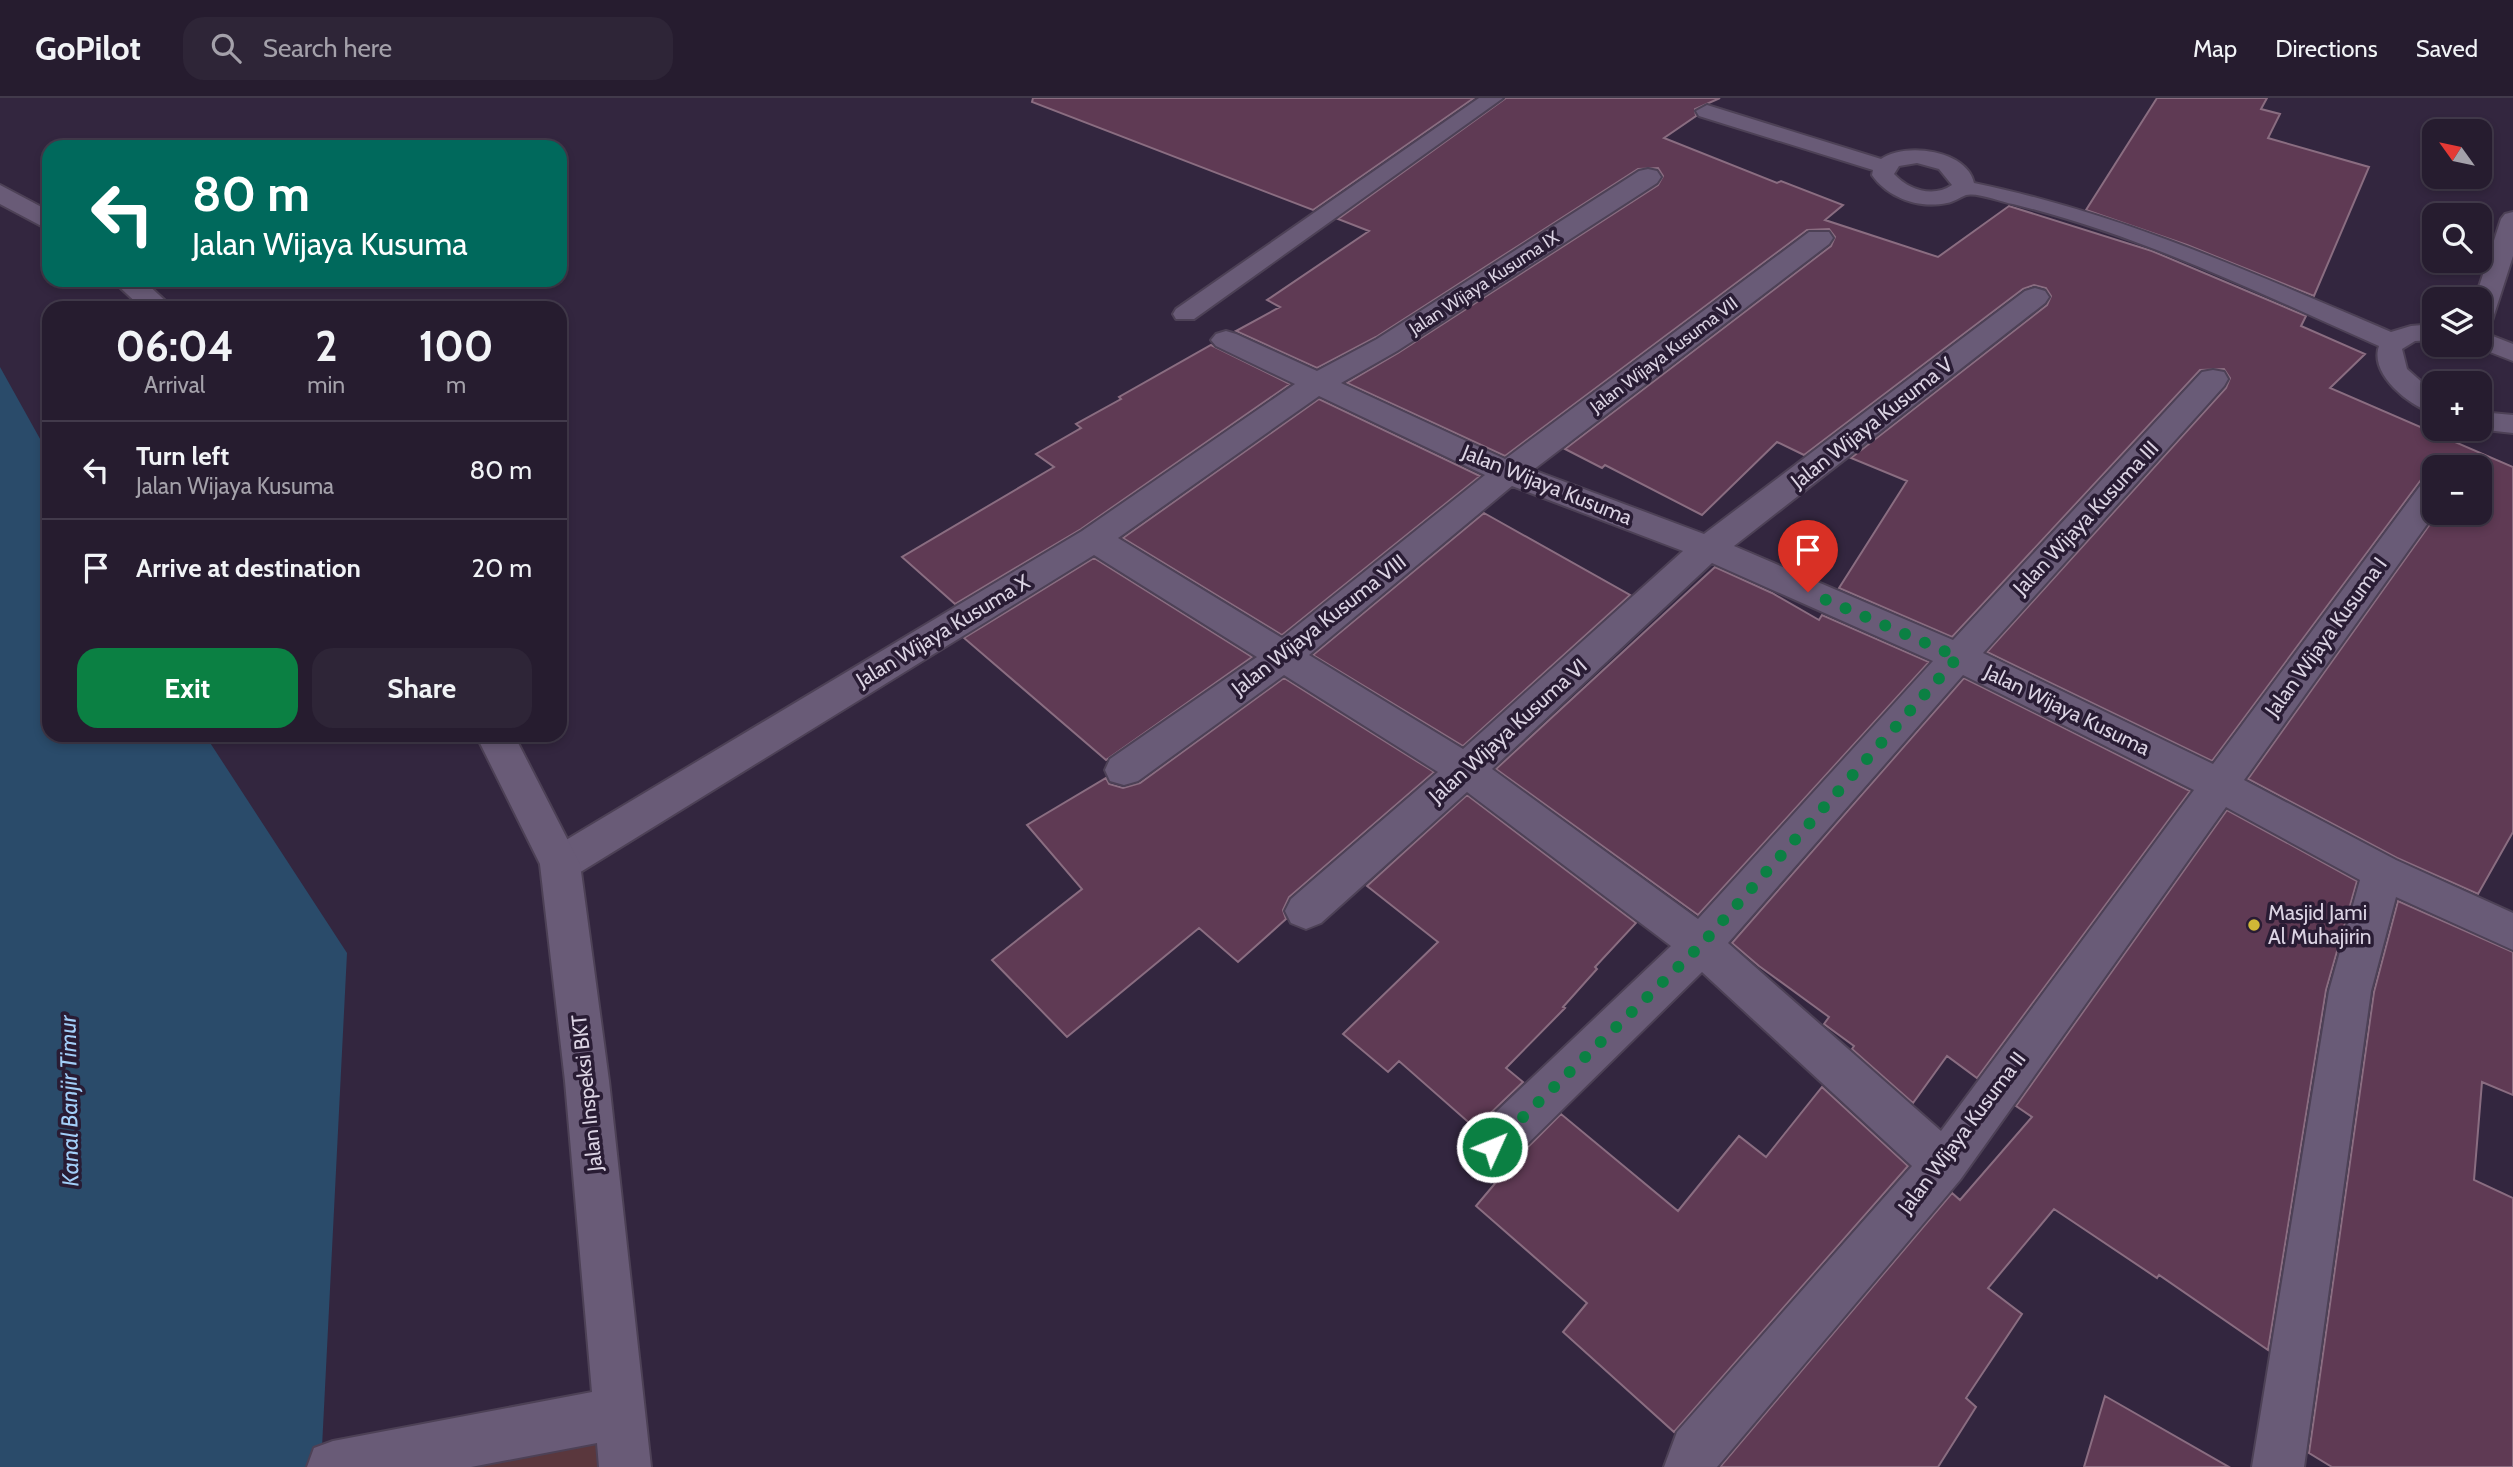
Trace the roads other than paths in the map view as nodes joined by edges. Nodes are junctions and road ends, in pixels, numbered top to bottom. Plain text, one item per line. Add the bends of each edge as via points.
1 (1493, 98) edge
2 (1707, 111) dead end
3 (1885, 167) junction
4 (1648, 177) dead end
5 (1963, 187) junction
6 (0, 193) edge
7 (42, 218) edge
8 (2513, 219) edge
9 (1819, 238) dead end
10 (136, 287) edge
11 (2491, 287) edge
12 (2035, 297) dead end
13 (151, 301) edge
14 (1185, 314) dead end
15 (2422, 333) edge
16 (1226, 341) dead end
17 (2394, 343) junction
18 (2492, 344) edge
19 (2513, 353) edge
20 (2213, 379) dead end
21 (1317, 384) junction
22 (2422, 397) edge
23 (2492, 422) edge
24 (2513, 424) edge
25 (1508, 473) junction
26 (2422, 506) edge
27 (1094, 539) junction
28 (1708, 548) junction
29 (1283, 657) junction
30 (1958, 657) junction
31 (499, 742) edge
32 (1124, 770) dead end
33 (1466, 770) junction
34 (2217, 784) junction
35 (561, 864) junction
36 (2382, 872) junction
37 (1306, 911) dead end
38 (2513, 932) edge
39 (1701, 945) junction
40 (1492, 1147) dead end
41 (1944, 1164) junction
42 (618, 1413) junction
43 (332, 1467) edge
44 (625, 1467) edge
45 (1690, 1467) edge
46 (2278, 1467) edge

1 - 14 lane
2 - 3 lane
3 - 5 lane via 1902,157 1933,159 1957,171
3 - 5 lane via 1883,174 1889,183 1914,196 1945,198
4 - 21 street, Jalan Wijaya Kusuma IX via 1387,345
5 - 17 lane via 2005,195 2134,236
6 - 7 street
8 - 11 lane
9 - 25 street, Jalan Wijaya Kusuma VII
10 - 13 street
12 - 28 street, Jalan Wijaya Kusuma V
15 - 17 lane via 2406,335
16 - 21 street, Jalan Wijaya Kusuma
17 - 22 lane via 2388,354 2390,367 2400,382
18 - 19 lane
20 - 30 street, Jalan Wijaya Kusuma III
21 - 25 street, Jalan Wijaya Kusuma
21 - 27 street, Jalan Wijaya Kusuma X
23 - 24 lane
25 - 28 street, Jalan Wijaya Kusuma
25 - 29 street, Jalan Wijaya Kusuma VIII
26 - 34 street, Jalan Wijaya Kusuma I
27 - 29 street
27 - 35 street, Jalan Wijaya Kusuma X
28 - 30 street, Jalan Wijaya Kusuma
28 - 33 street, Jalan Wijaya Kusuma VI
29 - 32 street, Jalan Wijaya Kusuma VIII
29 - 33 street
30 - 34 street, Jalan Wijaya Kusuma
30 - 39 street, Jalan Wijaya Kusuma III
31 - 35 street, Jalan Inspeksi BKT
33 - 37 street, Jalan Wijaya Kusuma VI
33 - 39 street
34 - 36 street, Jalan Wijaya Kusuma
34 - 41 street, Jalan Wijaya Kusuma II
35 - 42 street, Jalan Inspeksi BKT
36 - 38 street, Jalan Wijaya Kusuma
36 - 46 street via 2350,991
39 - 40 street, Jalan Wijaya Kusuma III
39 - 41 street
41 - 45 street, Jalan Wijaya Kusuma II via 1696,1451
42 - 43 street
42 - 44 street, Jalan Inspeksi BKT

